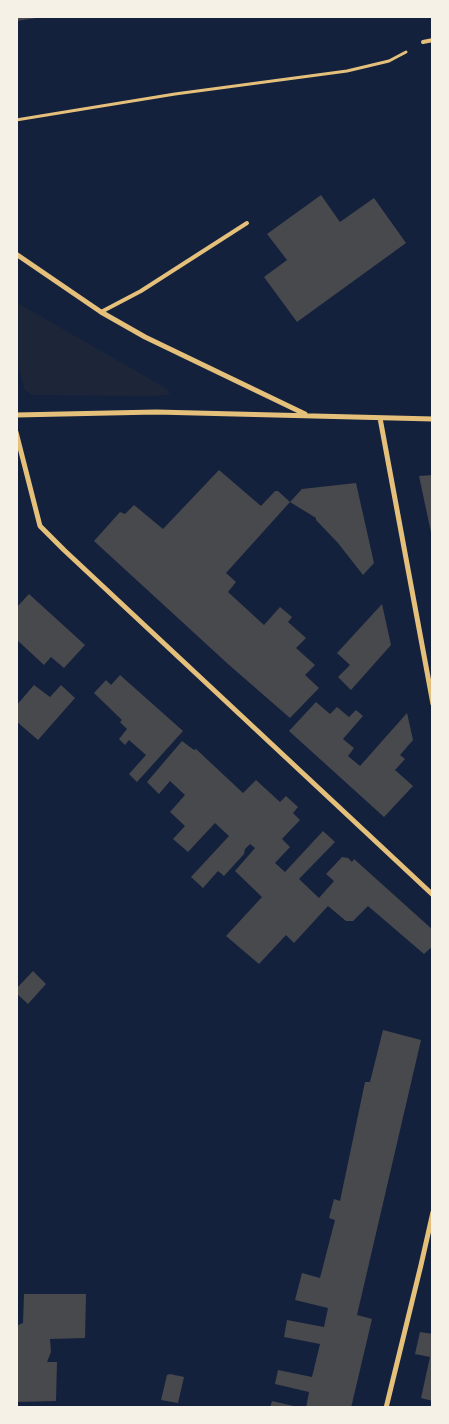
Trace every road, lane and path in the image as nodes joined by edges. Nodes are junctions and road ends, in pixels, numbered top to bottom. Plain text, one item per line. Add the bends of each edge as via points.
1 (433, 40) edge
2 (423, 42) joint
3 (16, 120) edge
4 (247, 223) dead end
5 (16, 254) edge
6 (101, 312) junction
7 (307, 415) junction
8 (16, 416) edge
9 (380, 418) junction
10 (433, 419) edge
11 (16, 432) edge
12 (433, 704) edge
13 (433, 894) edge
14 (433, 1212) edge
15 (386, 1408) edge

1 - 2 lane
2 - 3 path via 389,61 348,71 175,94
4 - 6 lane via 141,291
5 - 6 street
6 - 7 street via 145,337
7 - 8 street via 156,412
7 - 9 street
9 - 10 street
9 - 12 street
11 - 13 street via 40,526
14 - 15 street

